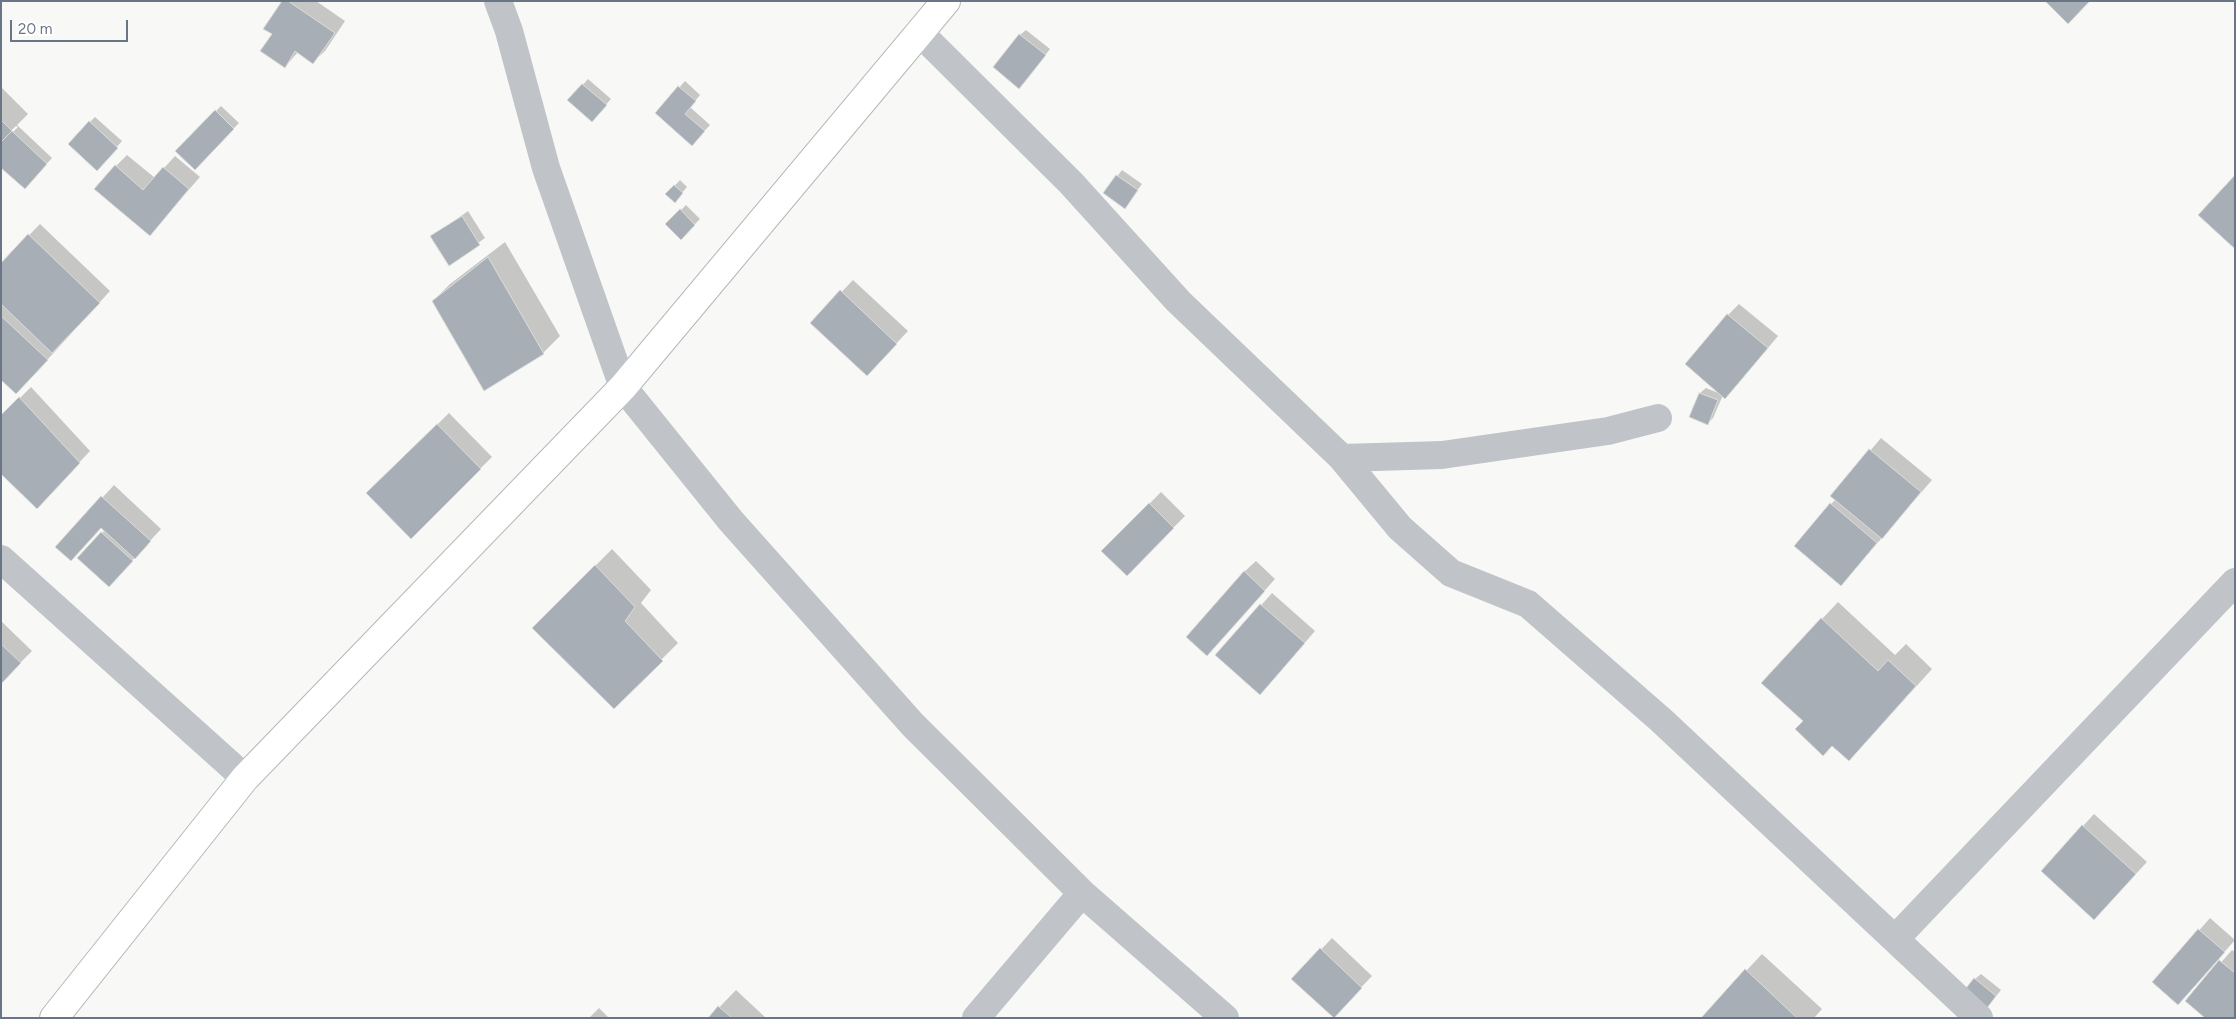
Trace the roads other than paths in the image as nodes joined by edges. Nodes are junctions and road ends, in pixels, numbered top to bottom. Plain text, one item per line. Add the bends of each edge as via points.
1 (498, 1) edge
2 (946, 1) edge
3 (919, 32) junction
4 (623, 387) junction
5 (1658, 418) dead end
6 (1342, 458) junction
7 (1, 559) edge
8 (2235, 582) edge
9 (245, 778) junction
10 (1082, 893) junction
11 (1896, 939) junction
12 (54, 1018) edge
13 (976, 1018) edge
14 (1225, 1018) edge
15 (1979, 1018) edge

1 - 4 street via 546,168
2 - 3 main road
3 - 4 main road
3 - 6 street via 1071,183 1178,301
4 - 9 main road
4 - 10 street via 731,522 913,725
5 - 6 street via 1608,431 1452,454
6 - 11 street via 1400,528 1451,573 1528,604 1661,720
7 - 9 street
8 - 11 street
9 - 12 main road
10 - 13 street
10 - 14 street
11 - 15 street

